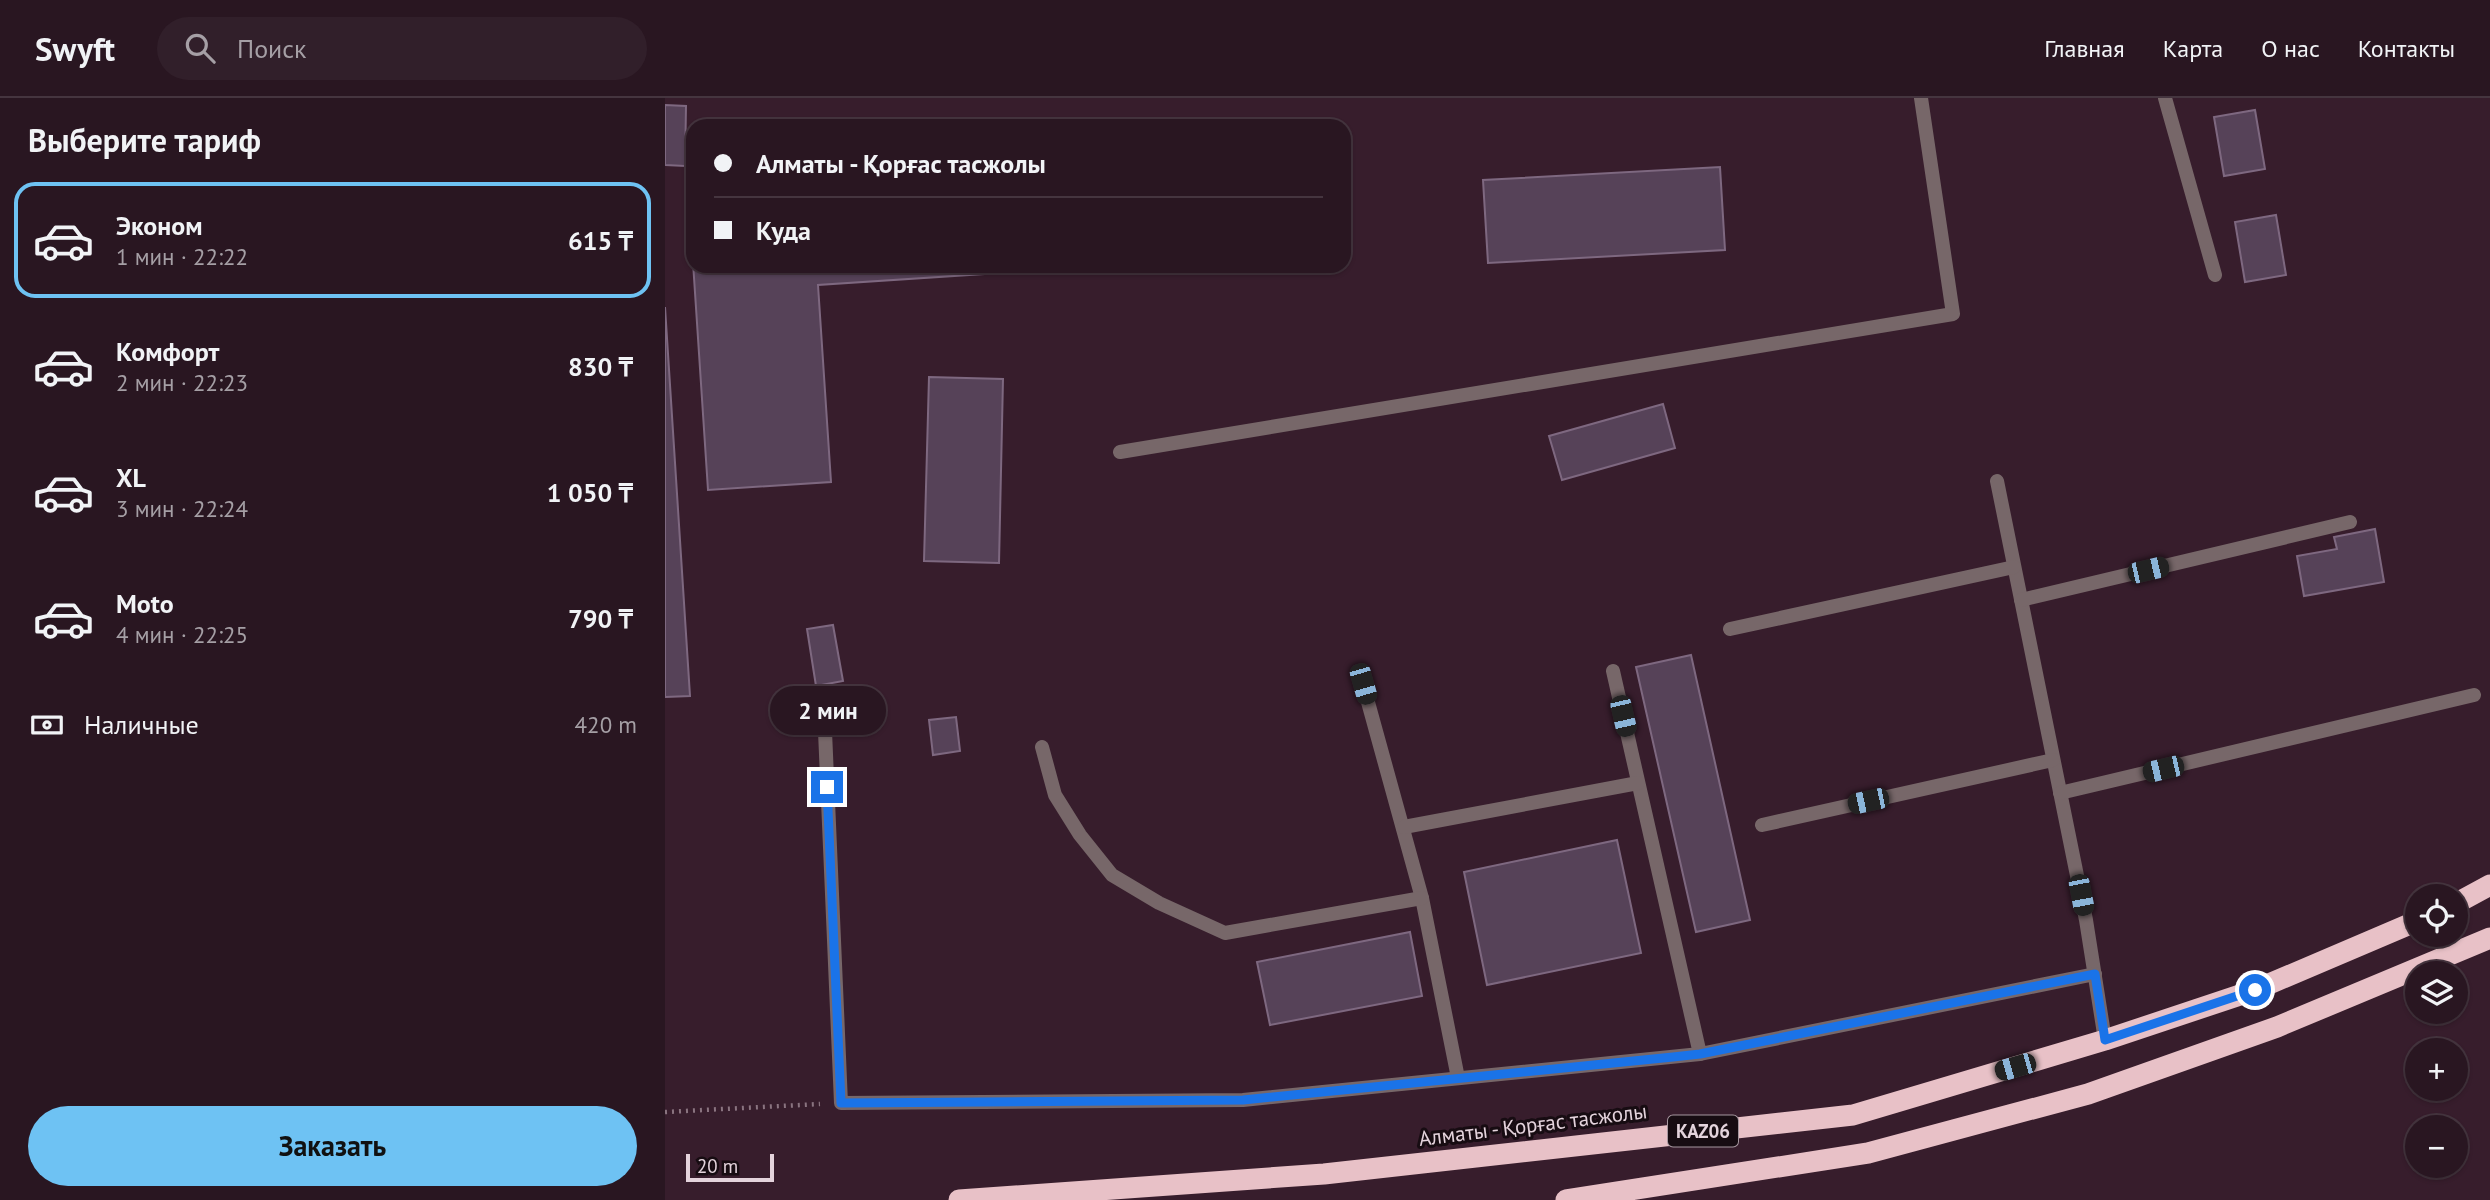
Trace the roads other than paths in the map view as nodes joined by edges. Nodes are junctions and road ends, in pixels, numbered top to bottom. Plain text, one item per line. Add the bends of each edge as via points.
1 (1921, 98) edge
2 (2165, 98) edge
3 (2215, 275) dead end
4 (1120, 453) dead end
5 (1997, 481) dead end
6 (2350, 522) dead end
7 (2014, 567) junction
8 (2021, 600) junction
9 (1730, 629) dead end
10 (1613, 671) dead end
11 (1363, 684) dead end
12 (2474, 695) dead end
13 (824, 708) dead end
14 (1042, 747) dead end
15 (2053, 760) junction
16 (1639, 783) junction
17 (2060, 793) junction
18 (1762, 825) dead end
19 (1403, 827) junction
20 (2490, 885) edge
21 (2468, 897) edge
22 (1422, 898) junction
23 (2405, 926) edge
24 (2490, 938) edge
25 (2095, 974) junction
26 (2105, 1040) junction
27 (1700, 1054) junction
28 (1458, 1078) junction
29 (958, 1200) edge
30 (1566, 1200) edge

1 - 4 lane via 1953,314
2 - 3 lane
5 - 7 lane
6 - 8 lane
7 - 8 lane
7 - 9 lane
8 - 15 lane
10 - 16 lane
11 - 19 lane
12 - 17 lane
13 - 28 lane via 841,1103 1243,1100
14 - 22 lane via 1055,795 1112,875 1225,933
15 - 17 lane
15 - 18 lane
16 - 19 lane
16 - 27 lane
17 - 25 lane
19 - 22 lane
20 - 21 highway
22 - 28 lane
23 - 26 highway, Алматы - Қорғас тасжолы / KAZ06 via 2255,990
24 - 30 highway, KAZ06 via 2277,1027 2088,1094 1868,1153
25 - 26 lane
25 - 27 lane
26 - 29 highway, Алматы - Қорғас тасжолы / KAZ06 via 1853,1115 1324,1174
27 - 28 lane

